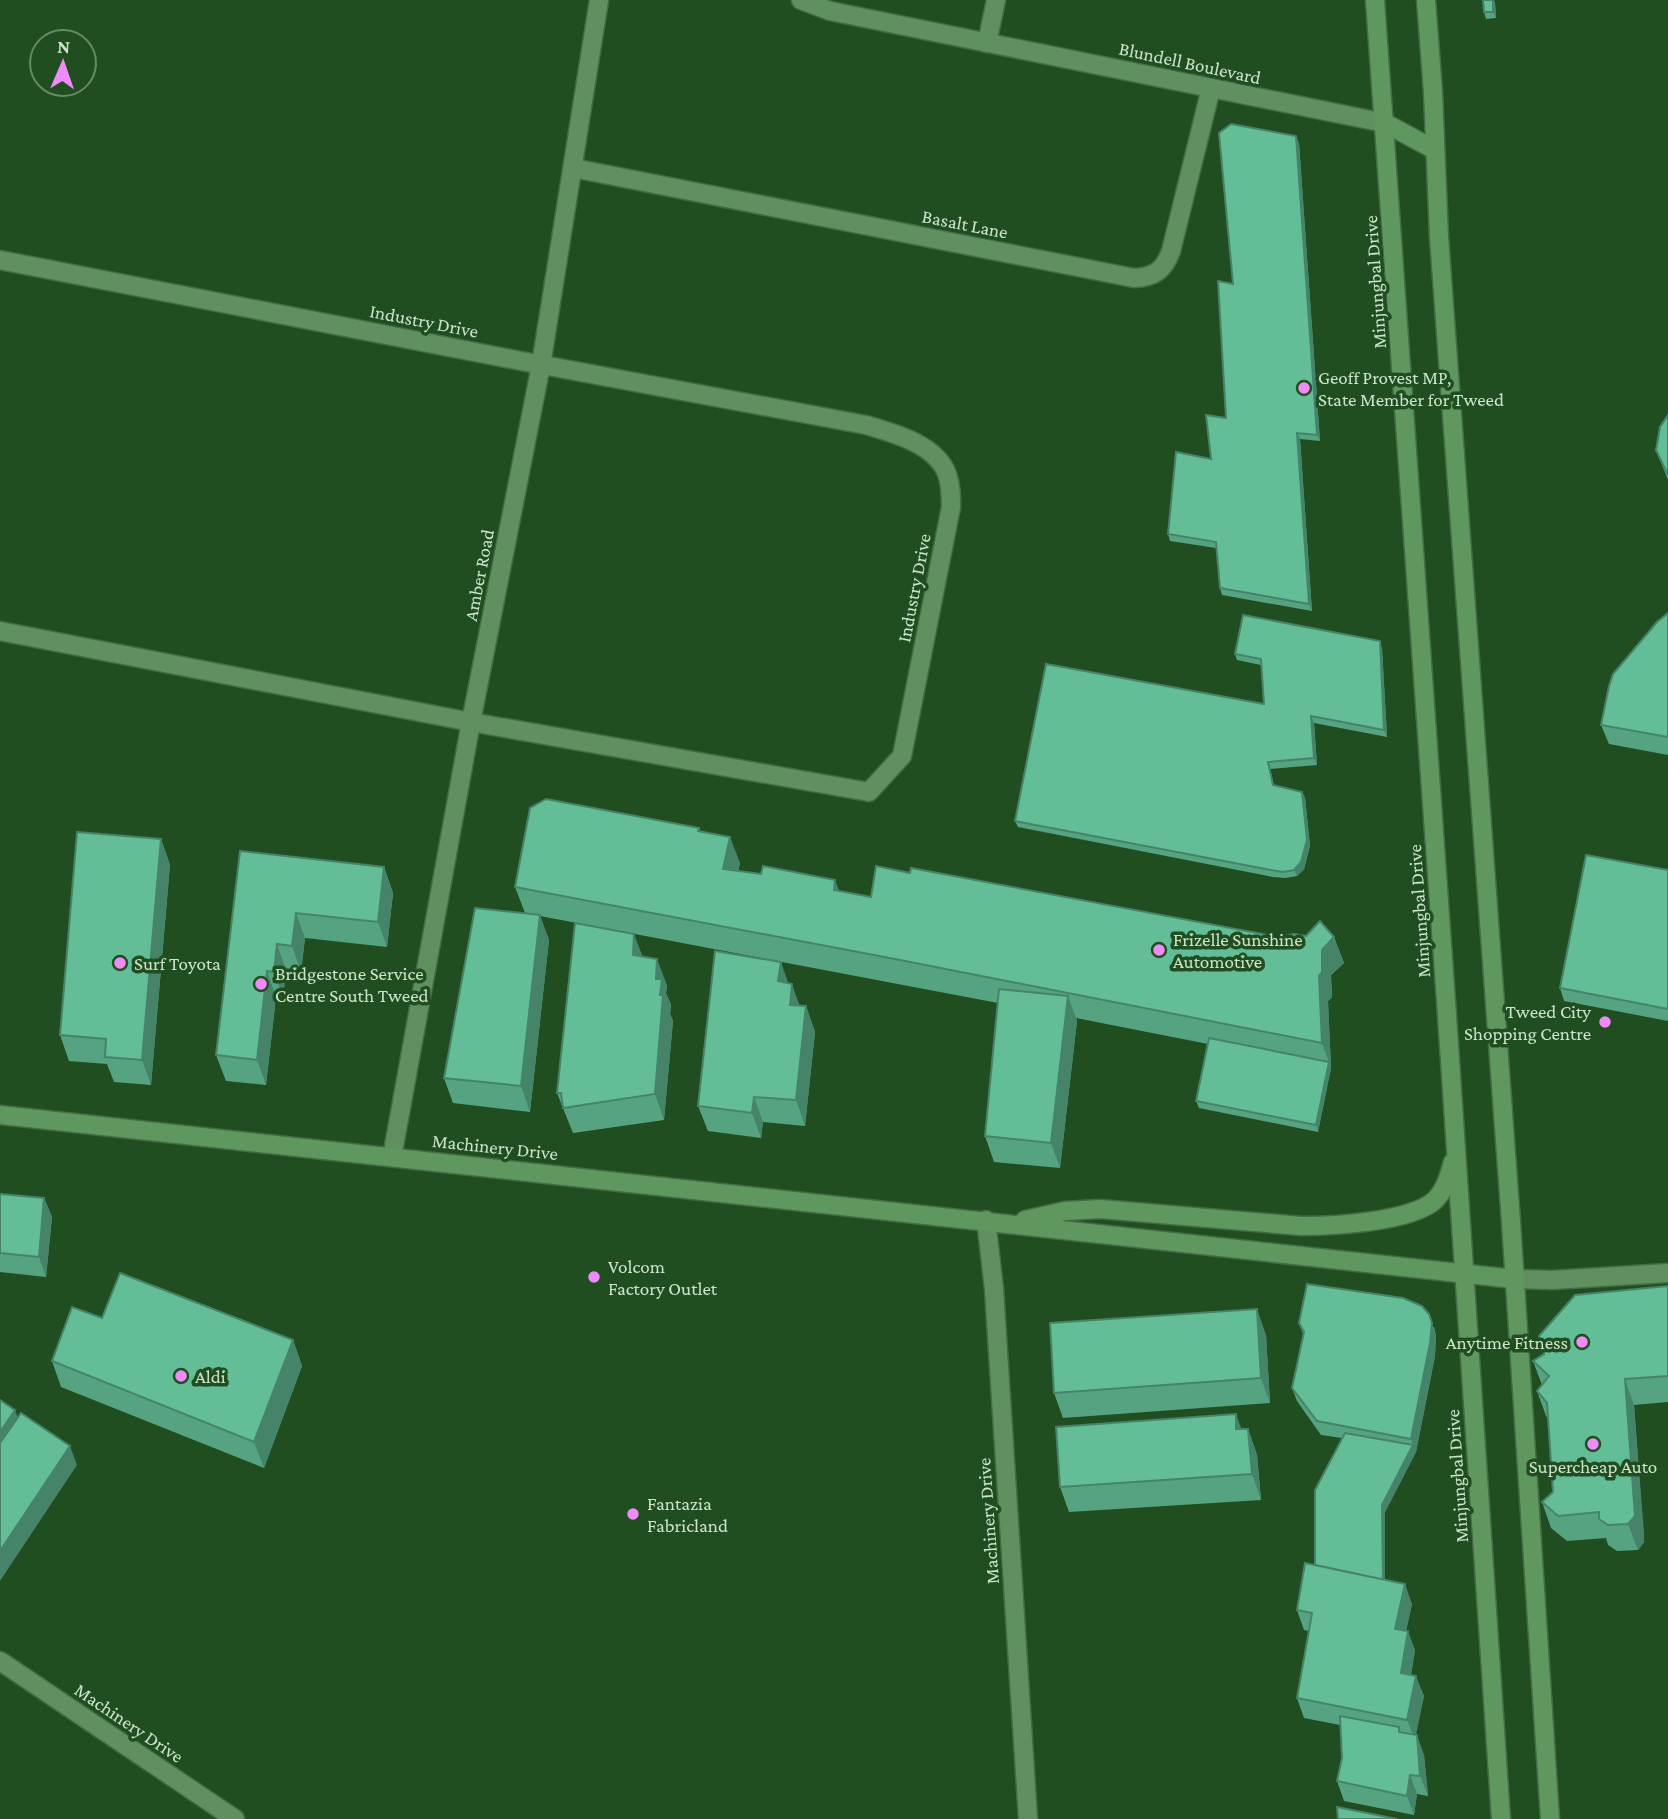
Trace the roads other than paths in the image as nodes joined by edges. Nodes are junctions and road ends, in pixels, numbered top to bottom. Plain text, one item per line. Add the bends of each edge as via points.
1 (599, 0) edge
2 (801, 0) edge
3 (996, 0) edge
4 (1375, 0) edge
5 (1426, 0) edge
6 (988, 43) junction
7 (1211, 89) junction
8 (1385, 123) junction
9 (1434, 126) junction
10 (1435, 150) junction
11 (573, 168) junction
12 (0, 260) edge
13 (541, 365) junction
14 (0, 631) edge
15 (471, 722) junction
16 (0, 1115) edge
17 (1455, 1155) junction
18 (392, 1157) junction
19 (986, 1220) junction
20 (1011, 1223) junction
21 (1465, 1273) junction
22 (1668, 1273) edge
23 (1514, 1279) junction
24 (0, 1661) edge
25 (235, 1819) edge
26 (1028, 1819) edge
27 (1502, 1819) edge
28 (1550, 1819) edge

1 - 11 street, Amber Road
2 - 6 street, Blundell Boulevard via 830,12
3 - 6 street
4 - 8 main road, Minjungbal Drive
5 - 9 main road
6 - 7 street, Blundell Boulevard
7 - 8 street, Blundell Boulevard
7 - 11 street, Basalt Lane via 1171,251 1162,269 1146,278
8 - 9 main road
8 - 10 main road
8 - 17 main road, Minjungbal Drive
9 - 10 main road
10 - 23 main road
11 - 13 street, Amber Road
12 - 13 street, Industry Drive
13 - 15 street, Amber Road
13 - 15 street, Industry Drive via 866,425 909,438 946,471 951,507 902,756 869,792
14 - 15 street, Industry Drive
15 - 18 street, Amber Road
16 - 18 main road, Machinery Drive
17 - 20 main road, Machinery Drive via 1435,1200 1417,1210 1378,1219 1300,1226 1082,1209
17 - 21 main road, Minjungbal Drive
18 - 19 main road, Machinery Drive
19 - 20 main road, Machinery Drive
19 - 26 street, Machinery Drive
20 - 21 main road, Machinery Drive
21 - 23 main road, Machinery Drive
21 - 27 main road, Minjungbal Drive
22 - 23 street
23 - 28 main road
24 - 25 street, Machinery Drive

